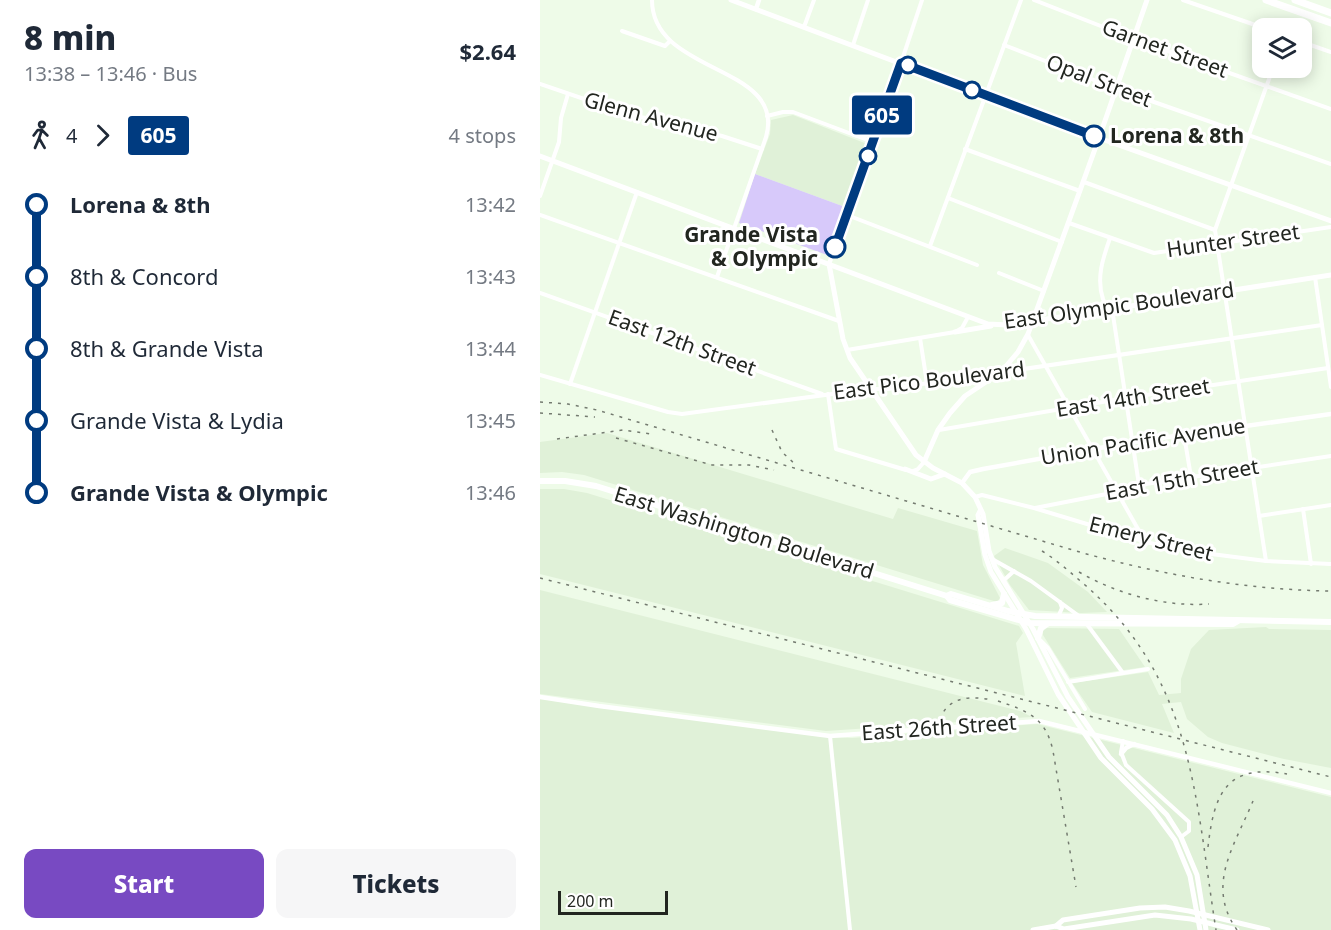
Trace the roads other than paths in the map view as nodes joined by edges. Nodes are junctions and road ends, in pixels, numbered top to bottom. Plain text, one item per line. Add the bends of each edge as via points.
1 (652, 0) edge
2 (731, 0) edge
3 (759, 0) edge
4 (814, 0) edge
5 (868, 0) edge
6 (922, 0) edge
7 (1022, 0) edge
8 (1034, 0) edge
9 (1147, 0) edge
10 (1183, 0) edge
11 (1266, 0) edge
12 (1295, 0) edge
13 (756, 9) junction
14 (1331, 13) edge
15 (1331, 23) edge
16 (1252, 24) edge
17 (804, 27) junction
18 (622, 31) dead end
19 (1134, 39) junction
20 (670, 41) junction
21 (853, 45) junction
22 (1004, 45) junction
23 (1312, 45) edge
24 (1331, 52) edge
25 (901, 63) junction
26 (1270, 78) edge
27 (540, 84) edge
28 (1267, 86) junction
29 (1117, 89) junction
30 (568, 94) junction
31 (985, 95) junction
32 (1331, 109) edge
33 (767, 116) junction
34 (1248, 136) junction
35 (1100, 138) junction
36 (873, 142) junction
37 (762, 149) junction
38 (965, 149) junction
39 (540, 156) edge
40 (553, 161) junction
41 (1331, 164) edge
42 (1084, 182) junction
43 (1231, 185) junction
44 (637, 191) junction
45 (1080, 192) junction
46 (540, 196) edge
47 (948, 198) junction
48 (847, 214) junction
49 (540, 215) edge
50 (1331, 221) edge
51 (1069, 223) junction
52 (1331, 227) edge
53 (734, 228) junction
54 (1215, 230) junction
55 (1110, 238) junction
56 (1062, 242) junction
57 (619, 243) junction
58 (1216, 245) junction
59 (930, 246) junction
60 (829, 264) junction
61 (977, 265) dead end
62 (999, 273) dead end
63 (1331, 275) edge
64 (717, 277) junction
65 (1315, 278) junction
66 (1044, 291) junction
67 (1224, 291) junction
68 (540, 293) edge
69 (1109, 308) junction
70 (594, 312) junction
71 (968, 316) junction
72 (839, 321) junction
73 (1033, 321) junction
74 (996, 325) junction
75 (1322, 325) junction
76 (955, 332) junction
77 (1028, 334) junction
78 (920, 338) junction
79 (1231, 338) junction
80 (846, 350) junction
81 (1119, 355) junction
82 (1046, 365) junction
83 (1328, 368) junction
84 (1001, 372) junction
85 (540, 375) edge
86 (1238, 381) junction
87 (927, 383) junction
88 (570, 384) junction
89 (1331, 387) edge
90 (870, 388) junction
91 (826, 394) junction
92 (1126, 398) junction
93 (1070, 408) junction
94 (1331, 414) edge
95 (1244, 426) junction
96 (938, 430) junction
97 (1184, 435) junction
98 (1133, 442) junction
99 (1092, 449) junction
100 (1331, 456) edge
101 (924, 462) junction
102 (1251, 468) junction
103 (905, 470) junction
104 (945, 474) junction
105 (1191, 477) junction
106 (540, 481) edge
107 (962, 483) junction
108 (1139, 485) junction
109 (1117, 492) junction
110 (975, 496) junction
111 (1331, 505) edge
112 (1034, 508) junction
113 (1303, 509) junction
114 (1259, 516) junction
115 (1140, 540) junction
116 (989, 560) junction
117 (1266, 561) junction
118 (1311, 564) junction
119 (1331, 564) edge
120 (1014, 571) junction
121 (1003, 581) junction
122 (1004, 594) junction
123 (947, 596) junction
124 (1060, 602) junction
125 (988, 605) junction
126 (1016, 613) junction
127 (1058, 617) junction
128 (1023, 618) junction
129 (1083, 620) junction
130 (1331, 622) edge
131 (1029, 623) junction
132 (1048, 624) junction
133 (1038, 638) junction
134 (1148, 669) dead end
135 (1123, 673) junction
136 (1068, 682) junction
137 (540, 697) edge
138 (1085, 710) dead end
139 (830, 736) junction
140 (1123, 741) junction
141 (1134, 744) junction
142 (1121, 754) junction
143 (1331, 793) edge
144 (1181, 837) junction
145 (1197, 913) junction
146 (1204, 915) junction
147 (1198, 921) junction
148 (1205, 923) junction
149 (1056, 926) junction
150 (1211, 928) edge
151 (850, 930) edge
152 (1033, 930) edge
153 (1200, 930) edge
154 (1237, 930) edge
155 (1268, 930) edge

1 - 20 street via 658,25
2 - 13 main road
3 - 13 street
4 - 17 street
5 - 21 street
6 - 25 street
7 - 22 street
8 - 19 street, Garnet Street
9 - 19 main road
10 - 16 street
11 - 15 highway
12 - 14 highway
13 - 17 main road
17 - 21 main road
18 - 20 street via 665,46
19 - 28 street, Garnet Street
19 - 29 main road
20 - 33 street via 747,86
21 - 25 main road
22 - 29 street, Opal Street
22 - 31 street
23 - 24 street
25 - 31 main road
25 - 36 street
26 - 28 street
27 - 30 street, Glenn Avenue
28 - 32 street, Garnet Street
28 - 34 street
29 - 34 street, Opal Street
29 - 35 main road
30 - 37 street, Glenn Avenue
30 - 40 street
31 - 35 main road
31 - 38 street
33 - 36 street via 793,112
33 - 37 street via 768,131
34 - 41 street, Opal Street
34 - 43 street
35 - 42 main road
35 - 43 main road
36 - 48 street
37 - 53 street
38 - 45 street
38 - 47 street
39 - 40 main road, East Olympic Boulevard
40 - 44 main road, East Olympic Boulevard
40 - 46 street
42 - 45 main road
42 - 54 street
43 - 50 main road
43 - 54 street
44 - 53 main road, East Olympic Boulevard
44 - 57 street
45 - 51 main road
47 - 56 street
47 - 59 street
48 - 59 street
48 - 60 street
49 - 57 street
51 - 55 street, Hunter Street
51 - 56 main road
52 - 58 street, Hunter Street
53 - 60 main road, East Olympic Boulevard
53 - 64 street
54 - 58 street
55 - 58 street, Hunter Street via 1154,253
55 - 69 street via 1100,271 1103,301
56 - 66 main road
57 - 64 street
57 - 70 street
58 - 67 street
59 - 61 street
60 - 71 main road, East Olympic Boulevard
60 - 72 main road
62 - 66 street
63 - 65 main road, East Olympic Boulevard
64 - 72 street
65 - 67 main road, East Olympic Boulevard
65 - 75 street
66 - 73 main road
67 - 69 main road, East Olympic Boulevard
67 - 79 street
68 - 70 street, East 12th Street
69 - 73 main road, East Olympic Boulevard
69 - 81 street
70 - 88 street
70 - 91 street, East 12th Street
71 - 74 main road, East Olympic Boulevard
71 - 76 street
72 - 80 main road
73 - 74 main road, East Olympic Boulevard
73 - 77 main road
74 - 76 main road
75 - 79 street, East Pico Boulevard
75 - 83 street
76 - 78 street
77 - 82 street
77 - 84 main road
78 - 80 street
78 - 87 street
79 - 81 street, East Pico Boulevard
79 - 86 street
80 - 90 main road
81 - 82 street, East Pico Boulevard
81 - 92 street
82 - 84 street, East Pico Boulevard
82 - 93 street
83 - 86 street, East 14th Street
83 - 89 street
84 - 87 street, East Pico Boulevard
84 - 96 main road via 960,401
85 - 88 street, East Pico Boulevard
86 - 92 street, East 14th Street
86 - 95 street
87 - 90 street, East Pico Boulevard
88 - 91 street, East Pico Boulevard via 675,414
90 - 91 street, East Pico Boulevard
90 - 101 main road
91 - 103 street via 836,449
92 - 93 street, East 14th Street
92 - 98 street
93 - 96 street, East 14th Street
93 - 99 street
94 - 95 street, Union Pacific Avenue
95 - 97 street, Union Pacific Avenue
95 - 102 street
96 - 101 main road
97 - 98 street, Union Pacific Avenue
97 - 105 street
98 - 99 street, Union Pacific Avenue
98 - 108 street
99 - 107 street, Union Pacific Avenue via 974,470
99 - 109 street
100 - 102 street, East 15th Street
101 - 103 street via 915,471
101 - 104 main road
102 - 105 street, East 15th Street
102 - 114 street
103 - 104 main road via 931,479
104 - 107 main road
105 - 108 street, East 15th Street
106 - 123 main road, East Washington Boulevard via 596,486
107 - 110 main road
108 - 109 street, East 15th Street
109 - 112 street, East 15th Street
109 - 115 street
110 - 112 street, Emery Street
110 - 116 main road via 983,514
111 - 113 street
112 - 115 street, Emery Street
113 - 114 street
113 - 118 street
114 - 117 street
115 - 117 street, Emery Street
116 - 120 street
116 - 121 main road
116 - 122 main road via 991,572
117 - 118 street, Emery Street
118 - 119 street, Emery Street
120 - 121 street
120 - 124 street
121 - 128 main road
122 - 125 main road via 1002,603
122 - 126 main road
123 - 125 main road, East Washington Boulevard
123 - 128 main road, East Washington Boulevard via 950,600
124 - 127 street
124 - 129 street
125 - 126 main road, East Washington Boulevard
126 - 128 main road, East Washington Boulevard
127 - 128 main road, East Washington Boulevard
127 - 129 main road, East Washington Boulevard
128 - 131 main road, East Washington Boulevard
128 - 145 main road via 1058,694 1090,744 1172,834 1190,876
129 - 130 main road, East Washington Boulevard
129 - 132 main road, East Washington Boulevard
129 - 135 street
131 - 132 main road, East Washington Boulevard
131 - 133 main road
132 - 133 main road via 1041,628
133 - 136 street
133 - 144 main road via 1068,697 1099,744 1167,815
134 - 135 street
135 - 136 street
136 - 138 street
137 - 139 street, East 26th Street
139 - 140 street, East 26th Street via 1032,721
139 - 151 street
140 - 141 street, East 26th Street
140 - 142 street
141 - 142 street
141 - 143 street, East 26th Street
142 - 144 street via 1134,774 1189,822 1190,830
144 - 146 main road via 1197,875
145 - 146 main road
145 - 147 main road
145 - 149 main road via 1140,908 1063,920
146 - 148 main road
146 - 155 main road
147 - 148 main road
147 - 149 main road via 1155,915 1064,929
147 - 153 main road
148 - 150 main road
148 - 150 main road
149 - 152 main road
150 - 154 main road

